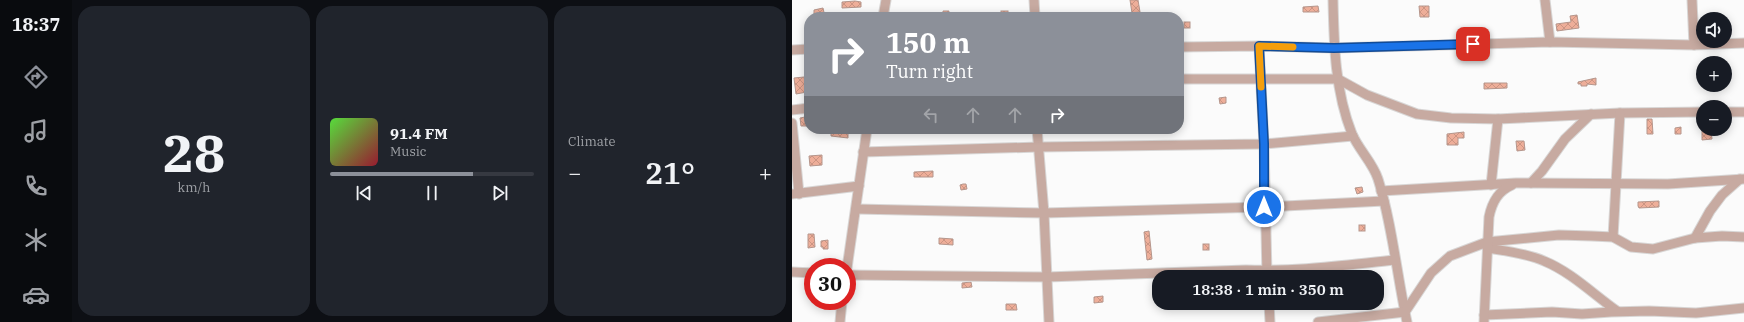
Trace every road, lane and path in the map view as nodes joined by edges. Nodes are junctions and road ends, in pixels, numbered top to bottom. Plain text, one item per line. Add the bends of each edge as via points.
1 (886, 0) edge
2 (1034, 0) edge
3 (1333, 0) edge
4 (1545, 0) edge
5 (1692, 0) edge
6 (885, 12) edge
7 (1035, 12) edge
8 (1550, 42) junction
9 (1744, 43) edge
10 (1694, 45) junction
11 (1259, 46) junction
12 (1184, 48) edge
13 (1334, 48) junction
14 (804, 49) edge
15 (792, 50) edge
16 (1260, 78) junction
17 (1184, 79) edge
18 (1338, 79) junction
19 (804, 109) edge
20 (792, 110) edge
21 (1696, 112) edge
22 (1732, 112) edge
23 (1744, 112) edge
24 (1620, 113) junction
25 (1591, 114) junction
26 (1498, 119) junction
27 (792, 123) edge
28 (866, 134) edge
29 (1038, 134) edge
30 (1353, 136) junction
31 (1264, 144) junction
32 (1039, 147) junction
33 (863, 152) junction
34 (1742, 179) edge
35 (1516, 183) junction
36 (1531, 183) junction
37 (1616, 184) junction
38 (1491, 185) junction
39 (858, 186) junction
40 (1381, 191) junction
41 (795, 194) edge
42 (1384, 201) junction
43 (1264, 207) junction
44 (856, 209) junction
45 (1044, 213) junction
46 (1613, 237) junction
47 (1744, 237) edge
48 (1695, 238) junction
49 (1487, 245) junction
50 (849, 258) edge
51 (1395, 260) junction
52 (1267, 270) edge
53 (1299, 270) edge
54 (792, 272) edge
55 (804, 273) edge
56 (1152, 273) edge
57 (856, 275) edge
58 (1047, 277) junction
59 (1744, 308) edge
60 (841, 310) edge
61 (1269, 310) edge
62 (1617, 311) junction
63 (1405, 312) junction
64 (1484, 318) edge
65 (840, 322) edge
66 (1049, 322) edge
67 (1270, 322) edge
68 (1318, 322) edge
69 (1407, 322) edge

1 - 6 street
2 - 7 street
3 - 13 street
4 - 8 street
5 - 10 street
8 - 10 street
8 - 13 street
9 - 10 street
11 - 12 street
11 - 13 street
11 - 16 street
13 - 18 street
14 - 15 street
16 - 17 street
16 - 18 street
16 - 31 street
18 - 26 street via 1367,95 1417,114
18 - 30 street via 1343,108
19 - 20 street
21 - 24 street
22 - 23 street
24 - 25 street
24 - 37 street
25 - 26 street
25 - 36 street via 1564,139
26 - 38 street
27 - 41 street
28 - 33 street
29 - 32 street
30 - 31 street
30 - 40 street via 1378,177
31 - 32 street
31 - 43 street
32 - 33 street
32 - 45 street
33 - 39 street
34 - 37 street via 1668,184
34 - 48 street via 1722,195
35 - 36 street
35 - 38 street
35 - 49 street via 1505,188 1492,202
36 - 37 street
37 - 46 street
38 - 40 street
39 - 41 street
39 - 44 street
40 - 42 street
42 - 43 street
42 - 51 street
43 - 45 street
43 - 52 street
44 - 45 street
44 - 50 street
45 - 58 street
46 - 48 street via 1631,247 1653,249
46 - 49 street via 1559,235
47 - 48 street
49 - 62 street via 1530,256 1562,270
49 - 63 street via 1450,256 1431,273
49 - 64 street
51 - 53 street
51 - 63 street
54 - 55 street
56 - 58 street
57 - 58 street
58 - 66 street
59 - 62 street via 1696,313
60 - 65 street
61 - 67 street
62 - 64 street via 1582,314 1552,312
63 - 68 street
63 - 69 street

